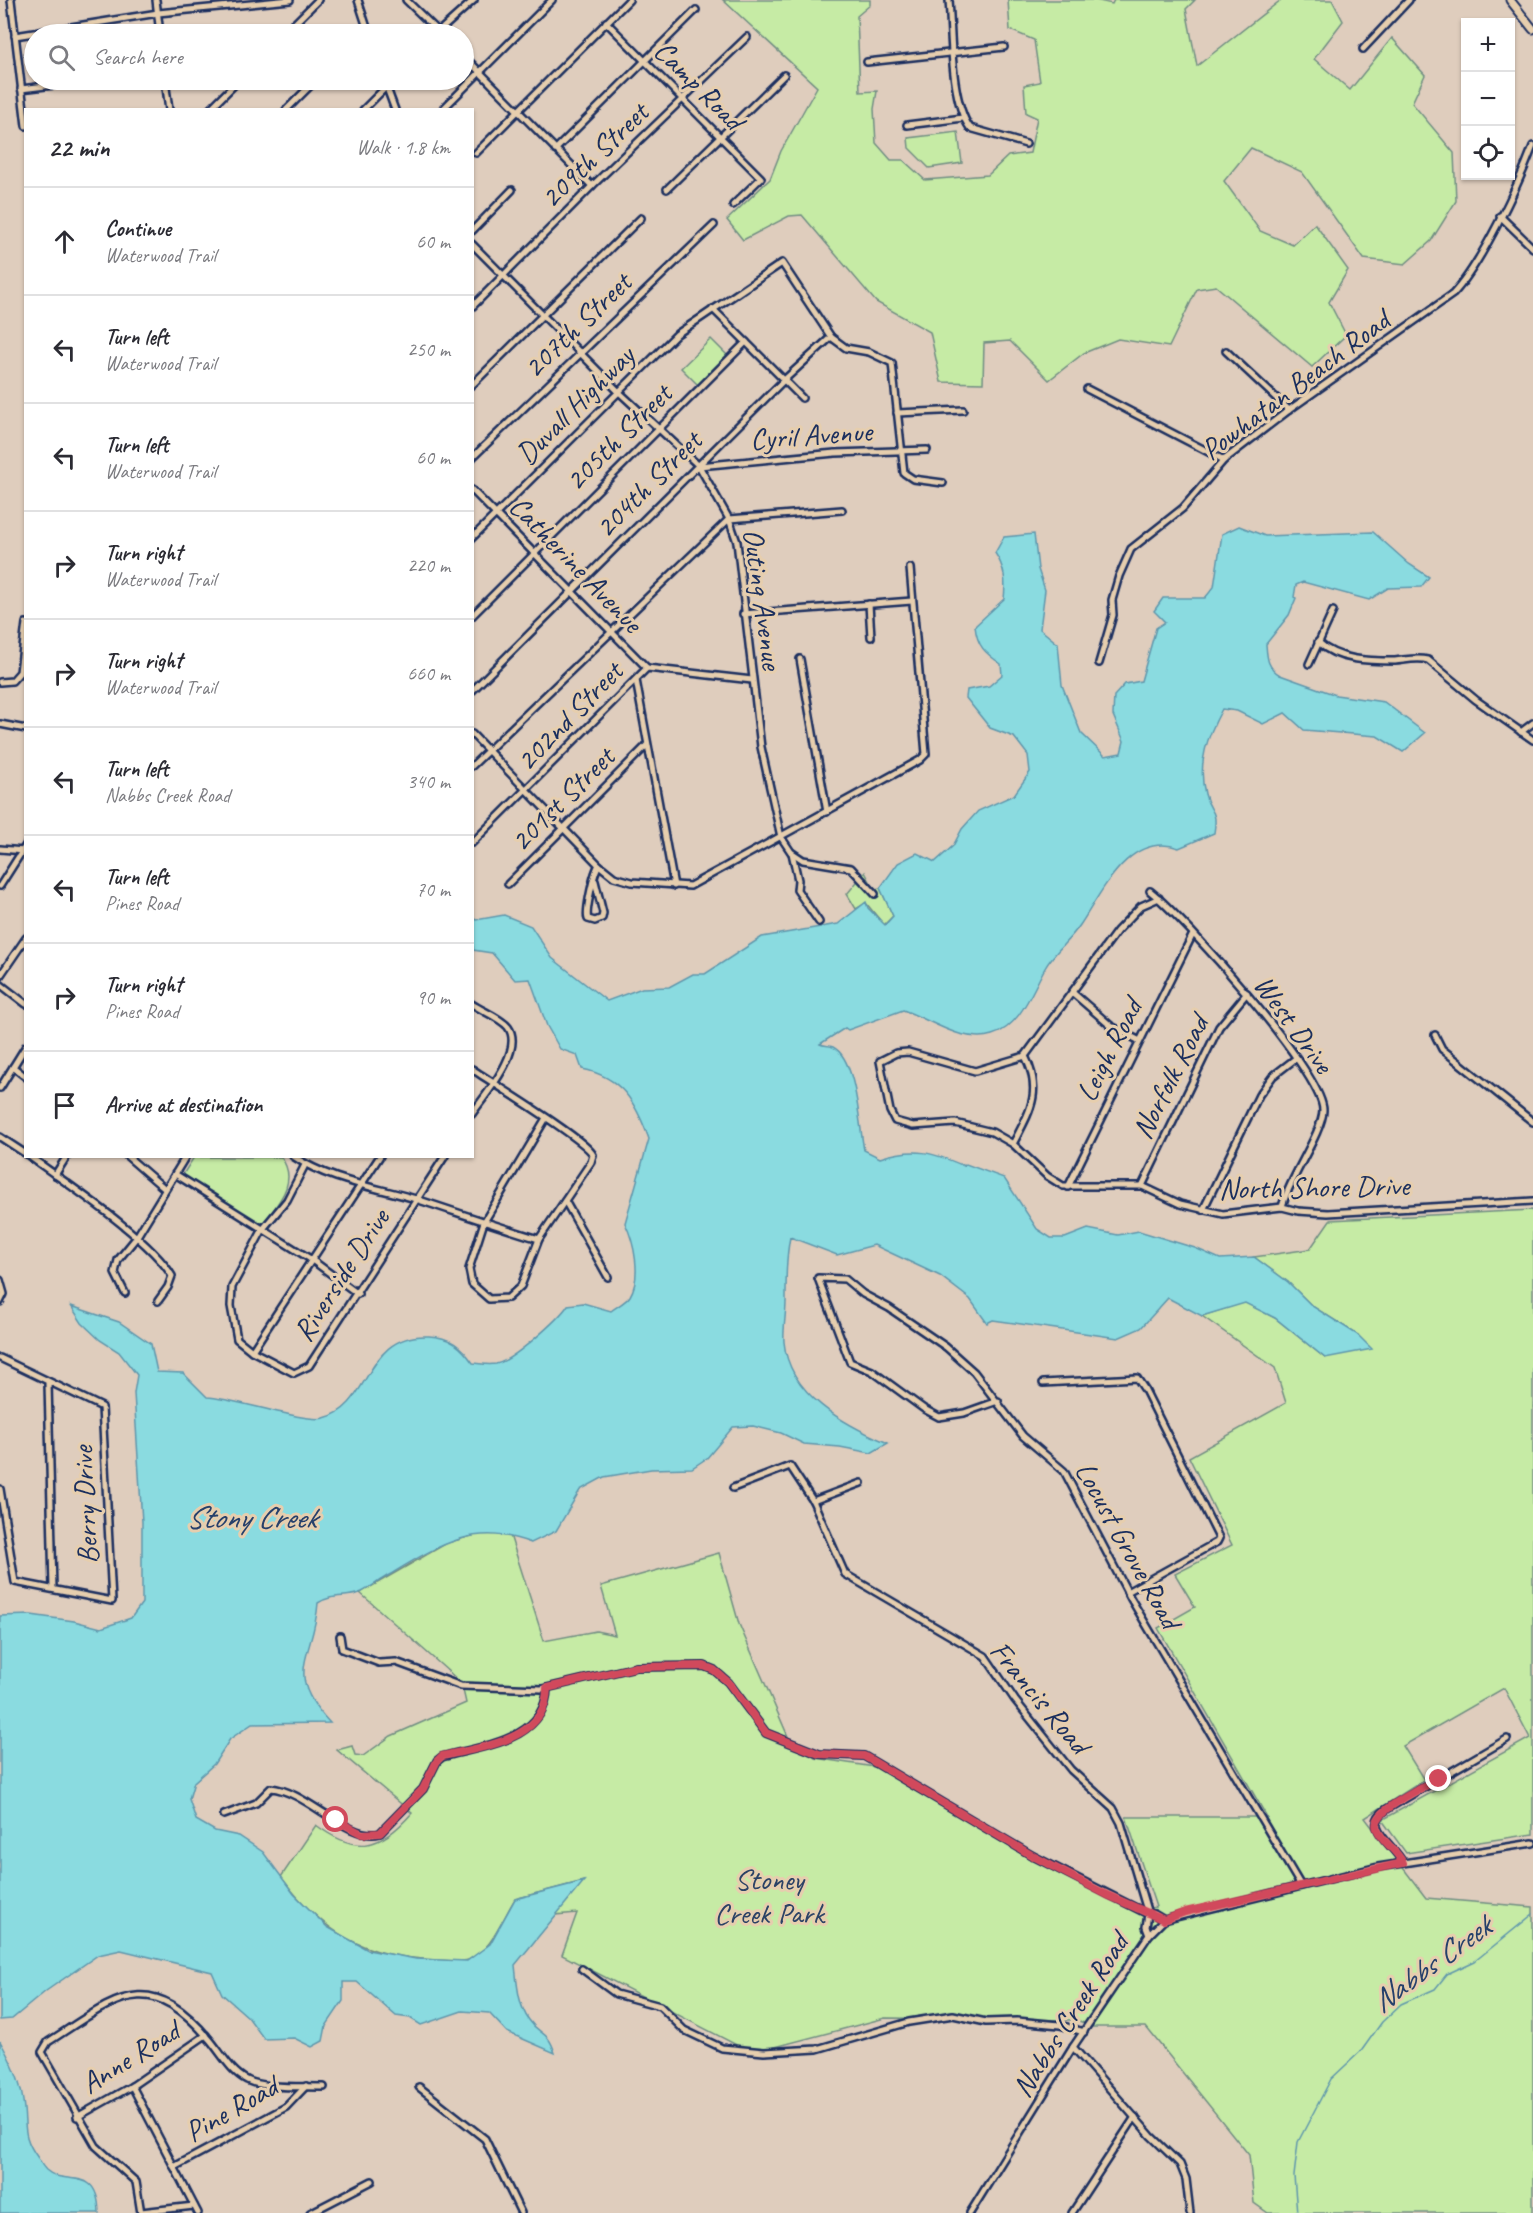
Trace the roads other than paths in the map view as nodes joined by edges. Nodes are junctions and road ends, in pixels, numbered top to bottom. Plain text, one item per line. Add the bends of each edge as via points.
1 (11, 0) edge
2 (156, 0) edge
3 (290, 0) edge
4 (318, 0) edge
5 (358, 0) edge
6 (406, 0) edge
7 (474, 0) edge
8 (552, 0) edge
9 (629, 0) edge
10 (949, 0) edge
11 (1409, 0) edge
12 (1510, 0) edge
13 (696, 10) dead end
14 (158, 13) junction
15 (606, 22) junction
16 (90, 24) edge
17 (159, 24) edge
18 (294, 24) edge
19 (366, 24) edge
20 (429, 24) edge
21 (449, 24) edge
22 (1533, 29) edge
23 (24, 35) edge
24 (15, 36) junction
25 (747, 37) dead end
26 (1004, 47) dead end
27 (1363, 49) dead end
28 (954, 52) junction
29 (643, 62) junction
30 (867, 62) dead end
31 (474, 66) edge
32 (480, 72) junction
33 (784, 75) dead end
34 (474, 78) edge
35 (21, 89) junction
36 (24, 89) edge
37 (166, 90) edge
38 (229, 90) edge
39 (306, 90) edge
40 (382, 90) edge
41 (388, 90) edge
42 (462, 90) edge
43 (682, 100) junction
44 (169, 108) edge
45 (211, 108) edge
46 (288, 108) edge
47 (365, 108) edge
48 (394, 108) edge
49 (444, 108) edge
50 (518, 110) junction
51 (24, 111) edge
52 (963, 118) junction
53 (907, 125) dead end
54 (721, 139) junction
55 (1026, 144) dead end
56 (1533, 146) edge
57 (555, 150) junction
58 (476, 153) dead end
59 (592, 186) junction
60 (667, 189) dead end
61 (512, 190) dead end
62 (733, 205) dead end
63 (1500, 216) junction
64 (641, 218) dead end
65 (714, 225) dead end
66 (474, 229) edge
67 (474, 246) edge
68 (1533, 248) edge
69 (504, 276) junction
70 (474, 305) edge
71 (713, 309) junction
72 (543, 315) junction
73 (831, 337) junction
74 (746, 342) junction
75 (1226, 351) dead end
76 (581, 353) junction
77 (783, 381) junction
78 (474, 383) edge
79 (1087, 389) dead end
80 (619, 392) junction
81 (802, 398) dead end
82 (963, 410) dead end
83 (1289, 410) junction
84 (897, 413) junction
85 (658, 429) junction
86 (927, 450) dead end
87 (900, 451) junction
88 (474, 456) edge
89 (1224, 460) junction
90 (699, 466) junction
91 (943, 483) dead end
92 (474, 492) edge
93 (842, 510) dead end
94 (496, 515) junction
95 (729, 519) junction
96 (474, 536) edge
97 (534, 554) junction
98 (910, 568) dead end
99 (571, 592) junction
100 (912, 601) junction
101 (869, 604) junction
102 (1332, 611) dead end
103 (474, 614) edge
104 (743, 614) junction
105 (611, 632) junction
106 (872, 637) dead end
107 (24, 639) edge
108 (1318, 642) junction
109 (800, 659) dead end
110 (1099, 663) dead end
111 (1309, 664) dead end
112 (647, 668) junction
113 (636, 680) junction
114 (752, 680) junction
115 (0, 682) edge
116 (474, 689) edge
117 (1533, 723) edge
118 (0, 724) edge
119 (24, 729) edge
120 (1521, 732) junction
121 (474, 736) edge
122 (1533, 740) edge
123 (647, 745) junction
124 (489, 751) junction
125 (474, 764) edge
126 (527, 791) junction
127 (827, 812) junction
128 (565, 829) junction
129 (781, 837) junction
130 (474, 841) edge
131 (0, 849) edge
132 (24, 849) edge
133 (791, 852) junction
134 (598, 865) junction
135 (595, 881) junction
136 (508, 884) dead end
137 (0, 886) edge
138 (674, 886) junction
139 (1150, 891) dead end
140 (874, 894) dead end
141 (1159, 898) junction
142 (819, 922) dead end
143 (1193, 934) junction
144 (24, 941) edge
145 (0, 976) edge
146 (0, 984) edge
147 (1073, 993) junction
148 (1247, 993) junction
149 (24, 1002) edge
150 (474, 1005) edge
151 (1435, 1035) dead end
152 (1138, 1040) junction
153 (24, 1049) edge
154 (1025, 1056) junction
155 (1295, 1059) junction
156 (13, 1067) junction
157 (474, 1070) edge
158 (24, 1075) edge
159 (493, 1083) junction
160 (0, 1088) edge
161 (474, 1111) edge
162 (546, 1118) junction
163 (1533, 1122) edge
164 (0, 1137) edge
165 (1013, 1144) junction
166 (24, 1153) edge
167 (31, 1158) edge
168 (66, 1158) edge
169 (129, 1158) edge
170 (185, 1158) edge
171 (296, 1158) edge
172 (379, 1158) edge
173 (444, 1158) edge
174 (305, 1165) junction
175 (175, 1174) junction
176 (55, 1175) junction
177 (361, 1186) junction
178 (1068, 1186) junction
179 (1142, 1186) junction
180 (165, 1189) junction
181 (418, 1200) junction
182 (565, 1201) junction
183 (1533, 1201) edge
184 (1282, 1207) junction
185 (1203, 1210) junction
186 (484, 1222) junction
187 (263, 1229) junction
188 (136, 1238) junction
189 (539, 1239) junction
190 (312, 1260) junction
191 (608, 1276) dead end
192 (0, 1281) edge
193 (125, 1293) dead end
194 (358, 1294) junction
195 (158, 1301) dead end
196 (0, 1302) edge
197 (252, 1351) junction
198 (0, 1358) edge
199 (48, 1383) junction
200 (1043, 1383) dead end
201 (998, 1401) junction
202 (861, 1483) dead end
203 (733, 1488) dead end
204 (0, 1489) edge
205 (813, 1501) junction
206 (53, 1589) junction
207 (1127, 1592) junction
208 (340, 1636) dead end
209 (547, 1688) junction
210 (1507, 1739) dead end
211 (224, 1815) dead end
212 (1533, 1843) edge
213 (1403, 1863) junction
214 (1301, 1886) junction
215 (1148, 1914) junction
216 (1164, 1920) junction
217 (1149, 1935) junction
218 (582, 1970) dead end
219 (1084, 2032) junction
220 (206, 2035) junction
221 (1073, 2047) junction
222 (132, 2086) junction
223 (306, 2086) junction
224 (324, 2087) dead end
225 (418, 2087) dead end
226 (77, 2117) junction
227 (1135, 2117) junction
228 (174, 2167) junction
229 (372, 2181) dead end
230 (195, 2206) junction
231 (141, 2212) edge
232 (198, 2213) edge
233 (310, 2213) edge
234 (521, 2213) edge
235 (970, 2213) edge
236 (1072, 2213) edge
237 (1191, 2213) edge

1 - 24 street
2 - 14 street
3 - 14 street
4 - 18 street
5 - 19 street
6 - 20 street
7 - 21 street
8 - 32 street
9 - 15 street
10 - 28 street
11 - 27 street
12 - 22 main road
13 - 29 street
14 - 16 street
14 - 17 street
15 - 29 street, Camp Road
15 - 50 street
23 - 24 street
24 - 35 street
25 - 43 street, 209th Street
26 - 28 street
28 - 30 street
28 - 52 street via 957,100
29 - 43 street, Camp Road
29 - 57 street
31 - 32 street
32 - 34 street
32 - 50 street
33 - 54 street
35 - 36 street
35 - 51 street
37 - 44 street
38 - 45 street
39 - 46 street
40 - 47 street
41 - 48 street
42 - 49 street
43 - 54 street, Camp Road
43 - 59 street, 209th Street
50 - 57 street
50 - 58 street
52 - 53 street
52 - 55 street via 970,128
54 - 60 street
54 - 62 street, Camp Road via 760,178
56 - 63 street, Powhatan Beach Road
57 - 59 street
59 - 69 street, 209th Street
61 - 66 street
63 - 68 street
63 - 83 street, Powhatan Beach Road via 1467,278 1453,294
64 - 72 street
65 - 76 street, 207th Street
67 - 69 street, Outing Avenue
69 - 70 street, 209th Street
69 - 72 street, Outing Avenue
71 - 73 street, Duvall Highway via 782,263
71 - 74 street
71 - 80 street, Duvall Highway via 677,334
72 - 76 street, Outing Avenue
72 - 78 street
73 - 77 street, 204th Street
73 - 84 street via 846,348 869,352 892,363
74 - 77 street
74 - 85 street, 205th Street
75 - 83 street
76 - 80 street, Outing Avenue
76 - 88 street, 207th Street
77 - 81 street
77 - 90 street, 204th Street
79 - 89 street
80 - 85 street, Outing Avenue
80 - 94 street, Duvall Highway
82 - 84 street
83 - 89 street, Powhatan Beach Road
84 - 87 street
85 - 90 street, Outing Avenue
85 - 97 street, 205th Street
86 - 87 street, Cyril Avenue
87 - 90 street, Cyril Avenue
87 - 91 street via 904,473 913,479
89 - 110 street, Powhatan Beach Road via 1184,508 1131,549 1112,600 1113,615
90 - 95 street, Outing Avenue
90 - 99 street, 204th Street
92 - 94 street, Catherine Avenue
93 - 95 street
94 - 96 street, Duvall Highway
94 - 97 street, Catherine Avenue
95 - 104 street, Outing Avenue via 737,542
95 - 105 street
97 - 99 street, Catherine Avenue
97 - 103 street, 205th Street
98 - 100 street
99 - 105 street, Catherine Avenue
99 - 116 street, 204th Street
100 - 101 street
100 - 127 street via 926,754
101 - 104 street
101 - 106 street
102 - 108 street
104 - 114 street, Outing Avenue
105 - 112 street, Catherine Avenue
105 - 124 street
107 - 115 street via 20,672 12,681
108 - 111 street
108 - 120 street via 1344,657 1428,660
109 - 127 street
112 - 113 street, 202nd Street
112 - 114 street, 202nd Street
113 - 123 street, Catherine Avenue
113 - 126 street, 202nd Street
114 - 129 street, Outing Avenue via 761,747
117 - 120 street
118 - 119 street
120 - 122 street
121 - 124 street
123 - 128 street, 201st Street
123 - 138 street, Catherine Avenue
124 - 125 street
124 - 126 street
126 - 128 street
126 - 130 street, 202nd Street
127 - 129 street
128 - 134 street
128 - 136 street, 201st Street
129 - 133 street, Outing Avenue
129 - 138 street via 702,881
131 - 132 street
132 - 137 street
133 - 140 street via 803,860 851,868
133 - 142 street via 797,890
134 - 135 street
134 - 138 street via 614,877 632,882
135 - 135 street via 603,913 595,921 588,919 586,913
139 - 141 street, West Drive
141 - 143 street, West Drive
141 - 147 street via 1144,903 1126,920
143 - 148 street, West Drive
143 - 152 street, Leigh Road
144 - 145 street
146 - 149 street
147 - 152 street via 1111,1026
147 - 154 street
148 - 155 street, West Drive
148 - 179 street, Norfolk Road via 1220,1027
150 - 159 street via 508,1027 512,1040 511,1055
151 - 163 street via 1445,1052
152 - 178 street, Leigh Road
153 - 156 street
154 - 165 street via 1033,1073 1034,1094
154 - 165 street, North Shore Drive via 980,1070 908,1052 896,1053 880,1062 890,1111 897,1123 967,1125 992,1132
155 - 184 street, West Drive via 1319,1097 1323,1111
155 - 185 street via 1273,1076 1259,1095
156 - 158 street
156 - 160 street
157 - 159 street
159 - 161 street
159 - 162 street
162 - 182 street via 593,1152 591,1162
162 - 186 street
164 - 166 street
165 - 178 street, North Shore Drive via 1053,1181
167 - 176 street
168 - 176 street
169 - 180 street
170 - 175 street
171 - 174 street
172 - 177 street
173 - 181 street, Riverside Drive
174 - 177 street
174 - 187 street via 286,1200
175 - 180 street
175 - 187 street
176 - 188 street
177 - 181 street
177 - 190 street
178 - 179 street, North Shore Drive
179 - 185 street, North Shore Drive
180 - 188 street
181 - 186 street
181 - 194 street, Riverside Drive
182 - 189 street
182 - 191 street
183 - 184 street, North Shore Drive via 1328,1213
184 - 185 street, North Shore Drive via 1223,1214
186 - 189 street
186 - 189 street via 469,1269 472,1284 489,1299 507,1298 521,1286
187 - 190 street
187 - 197 street via 232,1287 237,1339
188 - 193 street via 118,1260 115,1273
188 - 195 street via 165,1264 172,1276
190 - 194 street
190 - 197 street
192 - 196 street via 4,1294
194 - 197 street, Riverside Drive via 309,1366 294,1372
198 - 199 street
199 - 206 street
199 - 206 street, Berry Drive via 102,1407 112,1602
200 - 207 street via 1137,1378 1219,1538
201 - 201 street, Locust Grove Road via 946,1347 845,1279 818,1278 850,1362 872,1371 939,1417
201 - 207 street, Locust Grove Road via 1023,1436 1064,1471
202 - 205 street
203 - 205 street, Francis Road via 790,1466
204 - 206 street via 15,1582
205 - 215 street, Francis Road via 845,1574 985,1656 1071,1770 1118,1815
207 - 214 street, Locust Grove Road
208 - 209 street via 342,1649 379,1663 396,1662 461,1686
209 - 211 street via 543,1707 529,1728 517,1736 442,1756 423,1789 380,1833 362,1834 286,1789 271,1788 256,1803
209 - 215 street via 636,1667 704,1666 728,1682 766,1733 819,1754 864,1756 1033,1856
210 - 213 street via 1377,1817 1379,1833
212 - 213 street, Nabbs Creek Road
213 - 214 street, Nabbs Creek Road
214 - 216 street, Nabbs Creek Road
215 - 216 street
215 - 217 street, Francis Road
216 - 217 street, Nabbs Creek Road
217 - 219 street, Nabbs Creek Road
218 - 219 street via 616,1994 660,2006 684,2030 722,2048 764,2052 817,2049 909,2022 953,2016 986,2022 1060,2025
219 - 221 street, Nabbs Creek Road
220 - 222 street, Anne Road
220 - 223 street via 248,2082
220 - 226 street via 178,2007 143,1994 120,1998 48,2042 42,2052
221 - 227 street
221 - 235 street, Nabbs Creek Road
222 - 226 street, Anne Road
222 - 228 street
223 - 224 street
223 - 228 street, Pine Road via 286,2107
225 - 234 street via 485,2139
226 - 231 street via 96,2146 136,2182
227 - 236 street
227 - 237 street via 1180,2164
228 - 230 street
229 - 233 street
230 - 231 street
230 - 232 street

